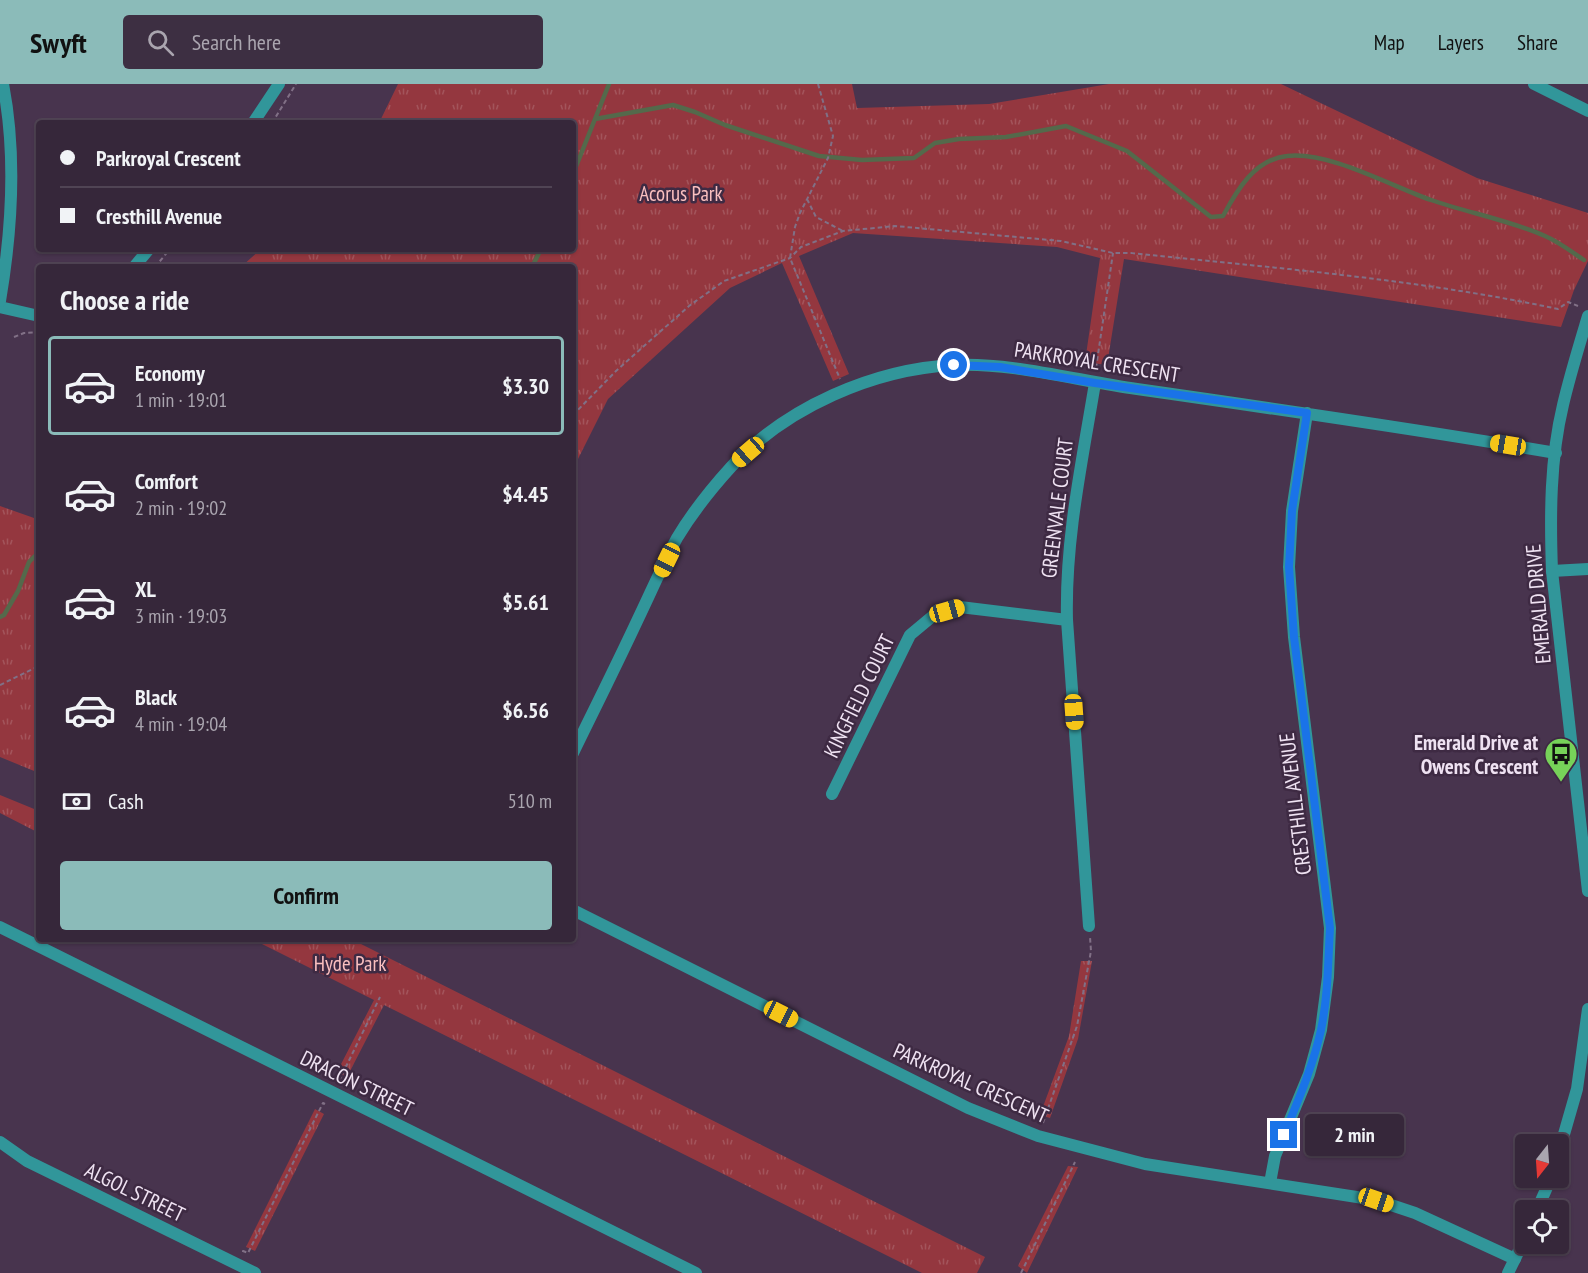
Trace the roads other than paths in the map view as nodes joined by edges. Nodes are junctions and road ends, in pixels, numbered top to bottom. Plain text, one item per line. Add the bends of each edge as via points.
1 (3, 84) edge
2 (279, 84) edge
3 (1534, 84) edge
4 (1588, 111) edge
5 (255, 120) edge
6 (146, 252) edge
7 (136, 264) edge
8 (0, 301) edge
9 (0, 307) edge
10 (36, 314) edge
11 (1588, 316) edge
12 (1095, 383) junction
13 (1307, 413) junction
14 (1556, 453) junction
15 (1588, 569) edge
16 (1552, 571) junction
17 (1067, 620) junction
18 (576, 747) edge
19 (832, 794) dead end
20 (1588, 891) edge
21 (576, 912) edge
22 (1089, 926) road end
23 (0, 927) edge
24 (1588, 1009) edge
25 (1564, 1134) edge
26 (0, 1142) edge
27 (1270, 1183) junction
28 (1517, 1254) edge
29 (1515, 1259) junction
30 (255, 1273) edge
31 (696, 1273) edge
32 (1508, 1273) edge

1 - 8 street via 12,206
2 - 5 street
3 - 4 street
6 - 7 street
9 - 10 street
11 - 14 street, EMERALD DRIVE via 1562,407
12 - 13 street, PARKROYAL CRESCENT
12 - 17 street, GREENVALE COURT via 1069,547
12 - 18 street, PARKROYAL CRESCENT via 1000,367 954,365 874,379 799,413 733,465 702,502 678,538
13 - 14 street, PARKROYAL CRESCENT
13 - 27 street, CRESTHILL AVENUE via 1292,511 1289,567 1330,928 1328,977 1321,1030 1309,1074 1275,1156
14 - 16 street, EMERALD DRIVE via 1550,523
15 - 16 street
16 - 20 street, EMERALD DRIVE
17 - 19 street, KINGFIELD COURT via 960,607 934,615 910,635
17 - 22 street, GREENVALE COURT
21 - 27 street, PARKROYAL CRESCENT via 968,1108 1038,1136 1145,1164
23 - 31 street, DRACON STREET
24 - 25 street via 1577,1089
26 - 30 street, ALGOL STREET via 27,1161
27 - 29 street, PARKROYAL CRESCENT via 1376,1200 1415,1213
28 - 29 street
29 - 32 street

